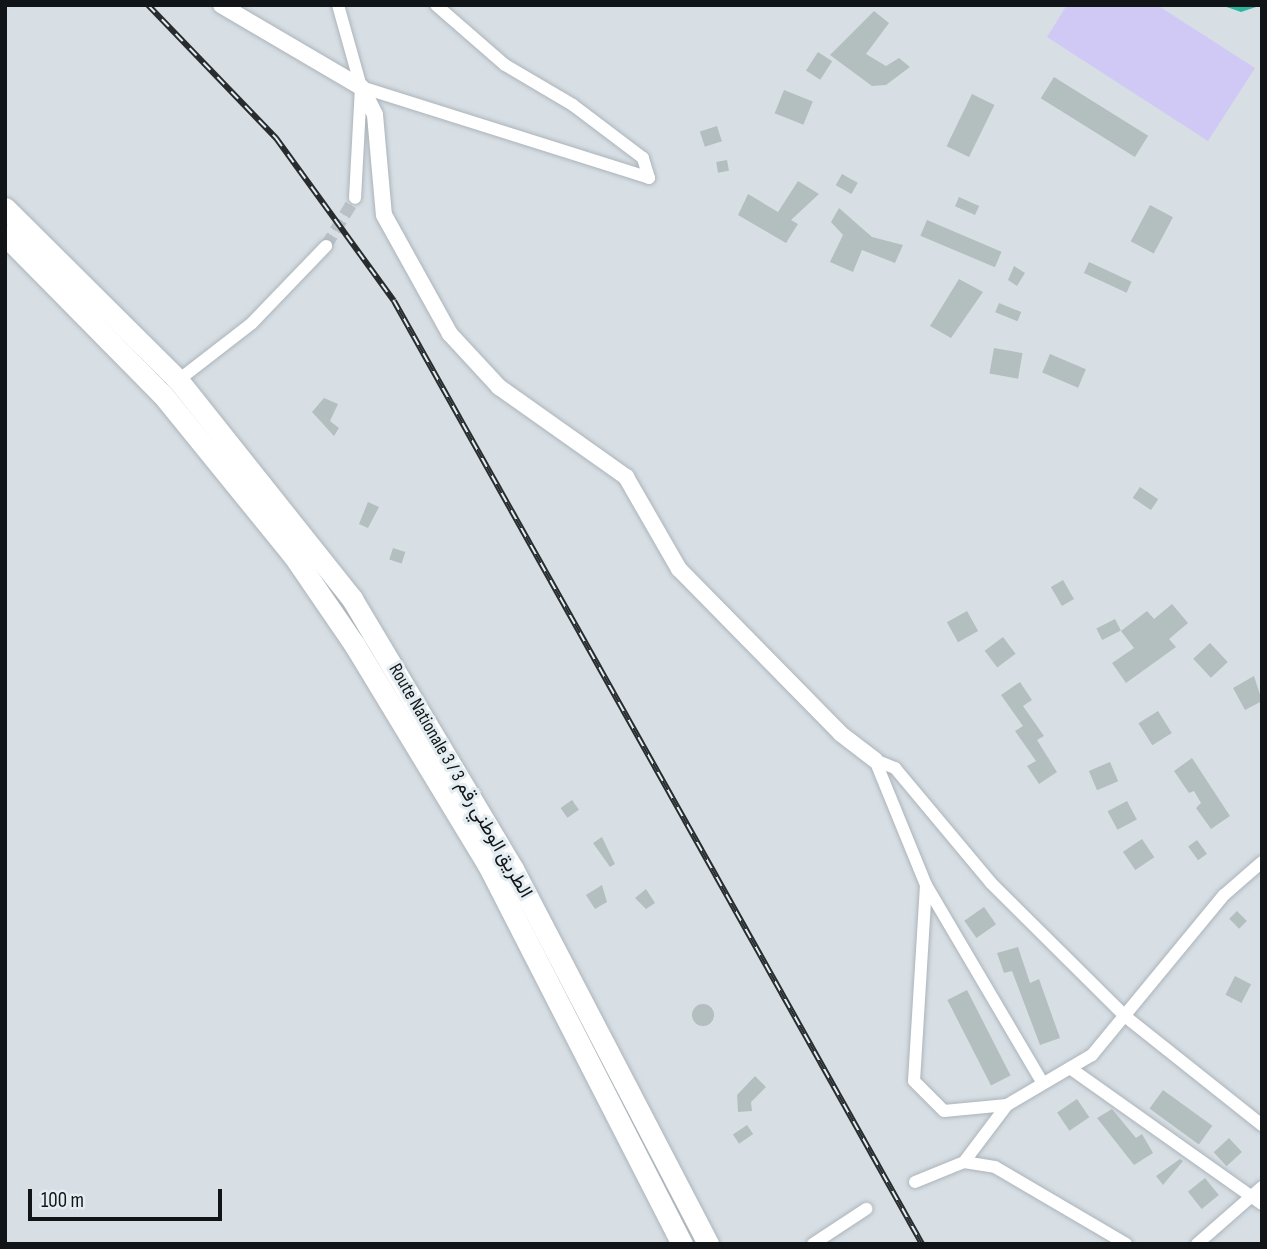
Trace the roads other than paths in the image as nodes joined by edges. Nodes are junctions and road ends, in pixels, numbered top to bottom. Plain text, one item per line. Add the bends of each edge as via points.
1 (221, 5) edge
2 (338, 5) edge
3 (436, 5) edge
4 (361, 86) junction
5 (355, 198) tunnel mouth
6 (5, 208) edge
7 (5, 235) edge
8 (326, 246) tunnel mouth
9 (170, 387) junction
10 (875, 760) junction
11 (1262, 862) edge
12 (926, 885) junction
13 (1126, 1017) junction
14 (1070, 1068) junction
15 (1041, 1080) junction
16 (1007, 1105) junction
17 (1262, 1125) edge
18 (964, 1163) junction
19 (915, 1182) dead end
20 (1262, 1186) edge
21 (1248, 1198) junction
22 (1262, 1204) edge
23 (866, 1209) dead end
24 (682, 1244) edge
25 (708, 1244) edge
26 (813, 1244) edge
27 (1126, 1244) edge
28 (1197, 1244) edge

1 - 4 street
2 - 4 street
3 - 4 street via 505,65 573,105 643,158 649,178
4 - 5 street
4 - 10 street via 375,115 384,215 450,334 499,387 626,477 679,569 841,734
6 - 9 highway, Route Nationale 3 / الطريق الوطني رقم 3
7 - 9 highway, Route Nationale 3 / الطريق الوطني رقم 3
8 - 9 street via 252,323
9 - 24 highway, Route Nationale 3 / الطريق الوطني رقم 3 via 293,555 418,740
9 - 25 highway, Route Nationale 3 / الطريق الوطني رقم 3 via 352,599 432,724
10 - 12 street
10 - 13 street via 895,768 991,883
11 - 13 street via 1224,895
12 - 15 street
12 - 16 street via 914,1081 944,1111
13 - 14 street via 1092,1055
13 - 17 street
14 - 15 street
14 - 21 street
15 - 16 street
16 - 18 street
18 - 19 street
18 - 27 street via 995,1167
20 - 21 street
21 - 22 street
21 - 28 street
23 - 26 street

